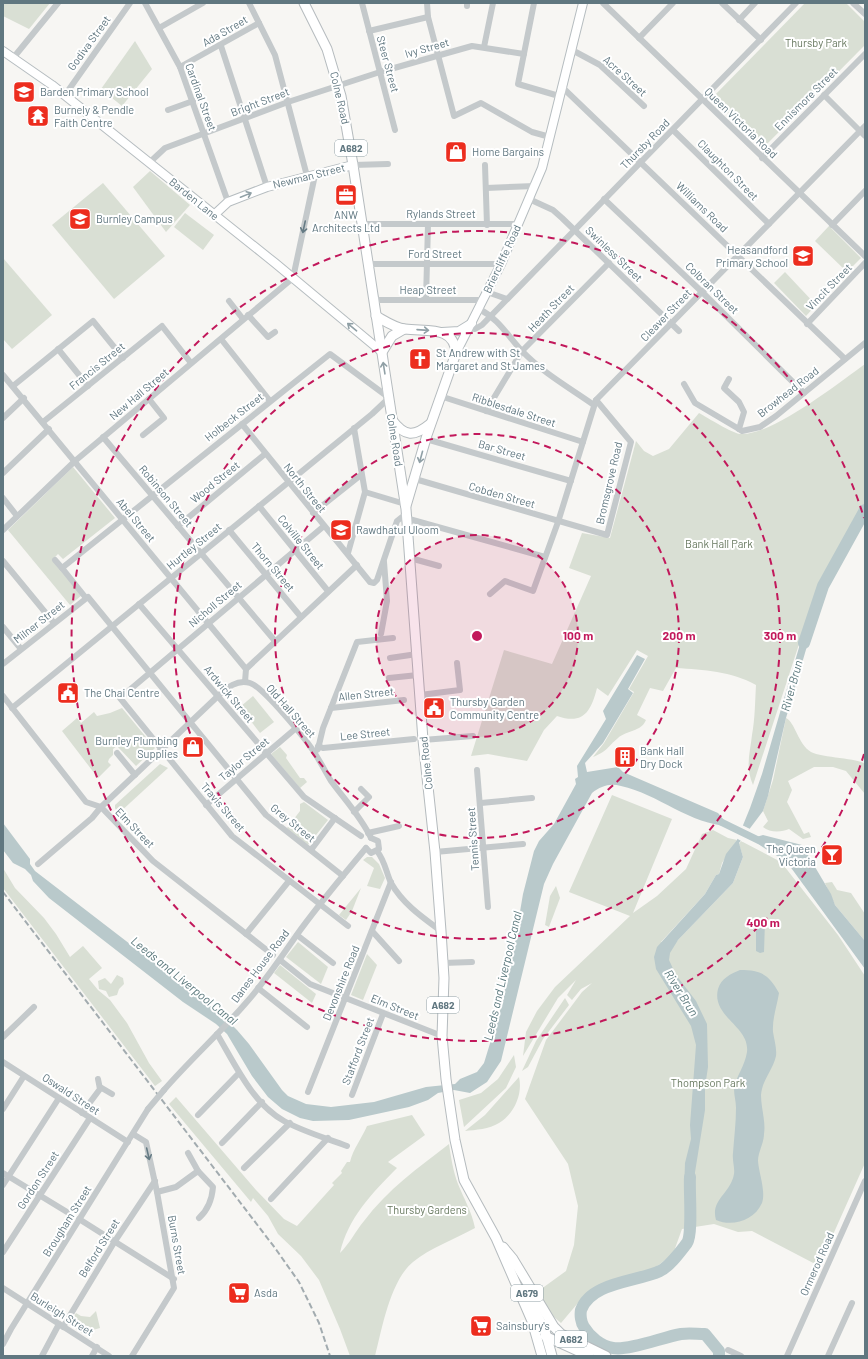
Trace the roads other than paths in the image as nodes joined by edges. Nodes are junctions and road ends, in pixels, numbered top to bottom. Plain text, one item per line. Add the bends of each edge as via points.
1 (58, 3) edge
2 (130, 3) edge
3 (145, 3) edge
4 (204, 3) edge
5 (249, 3) edge
6 (304, 3) edge
7 (362, 3) edge
8 (426, 3) edge
9 (493, 3) edge
10 (534, 3) edge
11 (583, 3) edge
12 (603, 3) edge
13 (722, 3) edge
14 (755, 3) edge
15 (796, 3) edge
16 (853, 3) edge
17 (669, 4) edge
18 (865, 14) edge
19 (428, 17) junction
20 (739, 20) junction
21 (259, 23) junction
22 (158, 28) junction
23 (369, 31) junction
24 (639, 38) junction
25 (761, 40) junction
26 (221, 46) junction
27 (484, 47) junction
28 (572, 50) junction
29 (3, 51) edge
30 (524, 54) junction
31 (865, 54) edge
32 (439, 55) junction
33 (14, 57) junction
34 (180, 67) junction
35 (380, 72) junction
36 (338, 86) junction
37 (562, 87) junction
38 (65, 95) junction
39 (824, 95) junction
40 (559, 96) junction
41 (702, 100) junction
42 (193, 101) junction
43 (288, 102) junction
44 (644, 106) dead end
45 (168, 110) dead end
46 (246, 118) junction
47 (865, 126) edge
48 (395, 130) dead end
49 (673, 130) junction
50 (860, 131) junction
51 (204, 133) junction
52 (865, 136) edge
53 (550, 137) junction
54 (762, 158) junction
55 (641, 162) junction
56 (149, 163) junction
57 (388, 164) dead end
58 (353, 165) junction
59 (485, 165) dead end
60 (311, 176) junction
61 (267, 186) junction
62 (535, 186) junction
63 (486, 188) junction
64 (865, 191) edge
65 (799, 193) junction
66 (529, 199) junction
67 (604, 199) junction
68 (228, 202) junction
69 (214, 215) junction
70 (362, 224) junction
71 (428, 224) junction
72 (519, 224) junction
73 (769, 224) junction
74 (487, 225) junction
75 (832, 225) junction
76 (574, 230) junction
77 (738, 255) junction
78 (865, 256) edge
79 (609, 263) junction
80 (865, 263) edge
81 (368, 264) junction
82 (427, 264) junction
83 (501, 264) junction
84 (293, 278) junction
85 (702, 292) junction
86 (485, 296) junction
87 (507, 299) junction
88 (374, 300) junction
89 (426, 300) junction
90 (229, 301) dead end
91 (479, 309) junction
92 (492, 315) junction
93 (376, 316) junction
94 (246, 318) junction
95 (672, 323) junction
96 (806, 324) junction
97 (471, 325) junction
98 (404, 329) junction
99 (679, 331) dead end
100 (275, 332) dead end
101 (442, 332) junction
102 (221, 339) junction
103 (865, 343) edge
104 (58, 349) junction
105 (382, 352) junction
106 (522, 352) junction
107 (456, 353) junction
108 (123, 358) junction
109 (845, 359) junction
110 (191, 363) junction
111 (3, 374) edge
112 (729, 379) dead end
113 (684, 384) dead end
114 (13, 386) junction
115 (88, 386) junction
116 (804, 393) junction
117 (388, 396) junction
118 (440, 396) junction
119 (24, 398) junction
120 (149, 398) junction
121 (270, 401) junction
122 (595, 403) junction
123 (486, 411) junction
124 (3, 418) edge
125 (392, 419) junction
126 (43, 422) junction
127 (431, 423) junction
128 (242, 424) junction
129 (354, 428) junction
130 (739, 428) junction
131 (49, 429) junction
132 (143, 435) dead end
133 (103, 437) junction
134 (426, 439) junction
135 (583, 442) junction
136 (265, 454) junction
137 (75, 461) junction
138 (3, 473) edge
139 (361, 475) junction
140 (415, 479) junction
141 (571, 481) junction
142 (288, 482) junction
143 (364, 492) junction
144 (151, 495) junction
145 (3, 498) edge
146 (259, 506) junction
147 (406, 510) junction
148 (313, 513) junction
149 (17, 516) junction
150 (122, 520) junction
151 (558, 522) junction
152 (178, 526) junction
153 (324, 526) junction
154 (584, 529) joint
155 (3, 530) edge
156 (229, 530) junction
157 (295, 550) junction
158 (201, 553) junction
159 (348, 553) junction
160 (545, 557) junction
161 (410, 558) junction
162 (55, 560) dead end
163 (3, 561) edge
164 (384, 561) junction
165 (357, 565) junction
166 (439, 566) dead end
167 (62, 568) junction
168 (266, 575) junction
169 (171, 577) junction
170 (328, 591) junction
171 (490, 594) dead end
172 (87, 597) junction
173 (238, 598) junction
174 (139, 604) junction
175 (302, 617) junction
176 (54, 623) junction
177 (208, 624) junction
178 (112, 626) junction
179 (3, 627) edge
180 (380, 634) dead end
181 (393, 638) dead end
182 (275, 641) junction
183 (21, 649) junction
184 (177, 649) junction
185 (417, 654) junction
186 (390, 658) dead end
187 (3, 664) edge
188 (457, 664) dead end
189 (246, 669) junction
190 (149, 673) junction
191 (418, 675) junction
192 (389, 678) dead end
193 (245, 682) junction
194 (420, 695) junction
195 (3, 696) edge
196 (218, 696) junction
197 (120, 698) joint
198 (404, 700) dead end
199 (12, 708) junction
200 (330, 708) junction
201 (191, 723) junction
202 (295, 729) junction
203 (472, 736) dead end
204 (419, 740) junction
205 (318, 746) junction
206 (162, 750) junction
207 (314, 752) junction
208 (116, 753) dead end
209 (266, 754) junction
210 (477, 770) dead end
211 (135, 775) junction
212 (237, 779) junction
213 (360, 789) dead end
214 (532, 798) dead end
215 (481, 803) junction
216 (206, 805) junction
217 (101, 807) junction
218 (354, 812) junction
219 (335, 818) junction
220 (399, 826) dead end
221 (361, 836) dead end
222 (370, 836) junction
223 (523, 844) dead end
224 (483, 847) junction
225 (366, 848) junction
226 (310, 850) junction
227 (377, 851) junction
228 (435, 852) junction
229 (38, 864) dead end
230 (343, 876) junction
231 (289, 881) junction
232 (391, 882) junction
233 (320, 904) junction
234 (488, 907) dead end
235 (348, 926) dead end
236 (372, 931) junction
237 (441, 931) junction
238 (246, 934) junction
239 (297, 935) junction
240 (273, 955) dead end
241 (280, 960) junction
242 (399, 961) dead end
243 (472, 962) dead end
244 (333, 963) dead end
245 (443, 963) junction
246 (258, 988) junction
247 (346, 997) junction
248 (34, 1006) dead end
249 (383, 1014) junction
250 (307, 1026) dead end
251 (218, 1033) junction
252 (442, 1036) junction
253 (3, 1037) edge
254 (3, 1062) edge
255 (239, 1073) junction
256 (24, 1076) junction
257 (98, 1079) dead end
258 (100, 1087) junction
259 (308, 1092) dead end
260 (112, 1094) dead end
261 (352, 1095) dead end
262 (59, 1098) junction
263 (262, 1102) junction
264 (3, 1109) edge
265 (148, 1109) joint
266 (82, 1113) junction
267 (198, 1115) dead end
268 (90, 1118) junction
269 (290, 1123) junction
270 (133, 1134) junction
271 (328, 1138) junction
272 (128, 1142) junction
273 (222, 1143) dead end
274 (347, 1146) dead end
275 (188, 1153) dead end
276 (244, 1168) dead end
277 (198, 1171) junction
278 (3, 1172) edge
279 (9, 1176) junction
280 (155, 1181) junction
281 (865, 1181) edge
282 (3, 1185) edge
283 (157, 1192) junction
284 (40, 1195) junction
285 (271, 1199) dead end
286 (67, 1212) dead end
287 (198, 1218) dead end
288 (79, 1220) junction
289 (496, 1238) junction
290 (115, 1241) junction
291 (504, 1249) junction
292 (3, 1252) edge
293 (174, 1279) junction
294 (3, 1288) edge
295 (852, 1303) dead end
296 (27, 1304) junction
297 (61, 1325) junction
298 (534, 1328) junction
299 (561, 1334) junction
300 (547, 1337) junction
301 (3, 1344) edge
302 (97, 1348) junction
303 (728, 1350) dead end
304 (541, 1353) edge
305 (42, 1356) edge
306 (92, 1356) edge
307 (109, 1356) edge
308 (132, 1356) edge
309 (552, 1356) edge
310 (589, 1356) edge
311 (606, 1356) edge
312 (741, 1356) edge
313 (787, 1356) edge
314 (828, 1356) edge

1 - 33 street
2 - 38 street, Godiva Street
3 - 22 street, Cardinal Street
4 - 22 street
5 - 21 street
6 - 36 main road, Colne Road / A682 via 327,49
7 - 23 street, Steer Street
8 - 19 street
9 - 27 street
10 - 30 street
11 - 28 street, Briercliffe Road
12 - 24 street, Queen Victoria Road
13 - 20 street
14 - 20 street
15 - 25 street, Thursby Road
16 - 18 street
17 - 24 street
19 - 23 street
19 - 32 street
20 - 25 street
21 - 26 street, Ada Street
21 - 43 street via 275,55
22 - 34 street, Cardinal Street
23 - 35 street, Steer Street
24 - 41 street, Queen Victoria Road
25 - 41 street, Thursby Road
26 - 34 street, Ada Street
26 - 46 street
27 - 30 street, Ivy Street
27 - 32 street, Ivy Street via 472,46
28 - 37 street, Briercliffe Road
28 - 44 street, Acre Street via 600,65
29 - 33 street, Barden Lane
30 - 40 street via 518,84
31 - 39 street, Ennismore Street
32 - 35 street, Ivy Street
32 - 53 street via 454,116 481,103 532,132
33 - 38 street, Barden Lane
34 - 42 street, Cardinal Street
35 - 36 street, Ivy Street
35 - 48 street, Steer Street
36 - 43 street, Bright Street
36 - 58 main road, Colne Road / A682
37 - 40 street, Briercliffe Road
37 - 55 street, Williams Road
38 - 56 street, Barden Lane
39 - 50 street
39 - 54 street, Ennismore Street
40 - 53 street, Briercliffe Road
41 - 49 street, Thursby Road
41 - 54 street, Queen Victoria Road
42 - 45 street
42 - 51 street, Cardinal Street
43 - 46 street, Bright Street
43 - 60 street
46 - 51 street, Bright Street
46 - 61 street
47 - 50 street, Cleaver Street
49 - 55 street, Thursby Road
49 - 73 street, Claughton Street
50 - 52 street
50 - 65 street, Cleaver Street
51 - 56 street, Bright Street via 165,148
51 - 68 street, Cardinal Street
53 - 62 street, Briercliffe Road
54 - 65 street, Queen Victoria Road
55 - 67 street, Thursby Road
55 - 77 street, Williams Road
56 - 69 street, Barden Lane
57 - 58 street, Newman Street
58 - 60 street, Newman Street
58 - 70 main road, Colne Road / A682
59 - 63 street
60 - 61 street, Newman Street
60 -> 84 street
68 -> 61 street, Newman Street
62 - 63 street
62 - 66 street, Briercliffe Road
63 - 74 street
64 - 75 street
65 - 73 street, Cleaver Street
65 - 75 street, Queen Victoria Road
66 - 72 street, Briercliffe Road
66 - 76 street, Swinless Street via 553,210
67 - 76 street, Thursby Road
67 - 85 street, Colbran Street
68 - 69 street, Newman Street
69 - 84 street, Barden Lane
70 - 71 street, Rylands Street
70 - 81 main road, Colne Road / A682
71 - 74 street, Rylands Street
71 - 82 street
72 - 74 street, Rylands Street
72 - 83 street, Briercliffe Road
73 - 77 street, Cleaver Street
75 - 78 street, Queen Victoria Road
76 - 79 street, Swinless Street
76 - 87 street, Thursby Road
77 - 85 street, Cleaver Street
77 - 96 street, Williams Road
79 - 95 street, Swinless Street
79 - 106 street, Heath Street
80 - 96 street, Vincit Street
81 - 82 street, Ford Street
81 - 88 main road, Colne Road / A682
82 - 83 street, Ford Street
82 - 89 street
83 - 86 street, Briercliffe Road
84 - 94 street, New Hall Street
105 -> 84 street, Barden Lane
85 - 95 street, Cleaver Street
85 - 116 street, Colbran Street
86 - 87 street
86 - 89 street, Heap Street
86 - 91 street, Briercliffe Road
87 - 92 street, Thursby Road
88 - 89 street, Heap Street
88 - 93 main road, Colne Road / A682
90 - 94 street
91 - 92 street
91 - 97 street, Briercliffe Road
92 - 97 street, Thursby Road via 474,329
92 - 106 street
93 - 98 main road
93 - 105 main road, Colne Road
94 - 100 street via 266,339
94 - 102 street, New Hall Street
95 - 99 street, Swinless Street
95 - 122 street, Cleaver Street
96 - 109 street, Williams Road
97 - 101 street via 459,331
97 - 107 street, Briercliffe Road
98 -> 101 main road
98 - 105 main road via 392,336
101 - 107 main road via 452,341
102 - 110 street, New Hall Street
102 - 121 street
103 - 109 street, Browhead Road
104 - 108 street via 93,321
104 - 114 street
104 - 115 street
117 -> 105 main road, Colne Road / A682
106 - 122 street via 541,369
106 - 123 street, Heath Street
107 - 118 main road, Briercliffe Road / A682
108 - 110 street, Francis Street via 162,326
108 - 115 street, Francis Street
109 - 116 street, Browhead Road
110 - 120 street, New Hall Street
111 - 114 street, Abel Street
112 - 130 street via 724,388 739,402 744,412
113 - 130 street via 695,403
114 - 119 street, Abel Street
115 - 126 street, Francis Street
116 - 130 street, Browhead Road via 760,427 742,431
117 - 121 street, Holbeck Street via 330,354
117 - 125 main road, Colne Road / A682
117 - 129 street, Hurtley Street
118 - 123 street, Ribblesdale Street
118 - 127 main road, Briercliffe Road / A682
119 - 124 street
119 - 126 street, Abel Street
120 - 132 street via 164,418
120 - 133 street, New Hall Street
121 - 128 street, Holbeck Street
122 - 135 street, Cleaver Street
122 - 154 street, Bromsgrove Road via 631,442 607,535
123 - 135 street, Ribblesdale Street
125 - 127 main road via 399,429 412,434 420,432
125 - 147 main road, Colne Road / A682
126 - 131 street, Abel Street
127 - 134 main road, Briercliffe Road / A682
128 - 136 street, North Street
128 - 144 street, Holbeck Street
129 - 139 street
129 - 142 street, Hurtley Street
131 - 137 street, Abel Street
131 - 138 street
133 - 137 street, New Hall Street
133 - 144 street, Robinson Street
134 -> 140 main road, Briercliffe Road / A682
134 - 141 street, Bar Street
135 - 141 street, Cleaver Street
136 - 142 street, North Street
136 - 152 street, Wood Street
137 - 149 street, New Hall Street
137 - 150 street, Abel Street
139 - 143 street
139 - 148 street
140 - 147 main road, Briercliffe Road / A682
140 - 151 street, Cobden Street
141 - 151 street, Cleaver Street
142 - 146 street, Hurtley Street
142 - 148 street, North Street
143 - 147 street
143 - 159 street
144 - 150 street, Holbeck Street
144 - 152 street, Robinson Street
145 - 149 street
146 - 156 street, Hurtley Street
146 - 157 street, Colville Street
147 - 160 street
147 - 161 main road, Colne Road / A682
147 - 164 street via 397,521
148 - 153 street, North Street
149 - 155 street, New Hall Street
150 - 167 street, Holbeck Street
150 - 169 street, Abel Street
151 - 154 street, Cobden Street
151 - 160 street, Cleaver Street
152 - 158 street, Robinson Street
153 - 157 street, Nicholl Street
153 - 159 street, North Street
156 - 158 street, Hurtley Street
156 - 168 street, Thorn Street
157 - 168 street, Nicholl Street
157 - 170 street, Colville Street
158 - 169 street, Hurtley Street
158 - 173 street, Robinson Street
159 - 165 street, North Street
160 - 171 street, Cleaver Street via 533,591 504,581
161 - 166 street
161 - 185 main road, Colne Road / A682
162 - 167 street, Grey Street
163 - 176 street
164 - 165 street, North Street via 374,583 370,582
164 - 180 street via 387,601
165 - 170 street
167 - 172 street, Grey Street
168 - 173 street, Nicholl Street
168 - 175 street, Thorn Street
169 - 174 street, Hurtley Street
169 - 177 street, Abel Street
170 - 175 street
172 - 176 street, Milner Street
172 - 178 street, Grey Street
173 - 177 street, Nicholl Street
173 - 182 street, Robinson Street
174 - 178 street, Hurtley Street
174 - 184 street, Ardwick Street
175 - 182 street
176 - 183 street, Milner Street
177 - 184 street, Nicholl Street
177 - 189 street, Abel Street
178 - 190 street, Grey Street
178 - 199 street, Hurtley Street
179 - 183 street
181 - 200 street via 357,642
182 - 189 street
183 - 187 street, Milner Street
184 - 190 street, Nicholl Street
184 - 196 street, Ardwick Street
185 - 186 street
185 - 191 main road, Colne Road / A682
188 - 194 street via 460,690
189 - 193 street
190 - 197 street, Nicholl Street
190 - 201 street, Grey Street
191 - 192 street
191 - 194 main road, Colne Road / A682
193 - 196 street via 229,687
193 - 202 street, Old Hall Street via 263,692
194 - 204 main road, Colne Road / A682
195 - 199 street, Elm Street
196 - 201 street
196 - 209 street, Ardwick Street
197 - 206 street, Travis Street
198 - 200 street, Allen Street
199 - 217 street, Elm Street via 86,802
200 - 205 street
201 - 206 street
201 - 212 street, Grey Street
202 - 207 street, Old Hall Street
202 - 209 street, Taylor Street
203 - 204 street, Lee Street
204 - 205 street, Lee Street via 323,748
204 - 228 main road, Colne Road / A682
205 - 207 street
206 - 211 street
206 - 216 street, Travis Street
207 - 218 street, Old Hall Street
208 - 211 street
209 - 212 street, Taylor Street
209 - 219 street, Ardwick Street via 304,797
210 - 215 street, Tennis Street
211 - 217 street
212 - 216 street, Taylor Street
212 - 226 street, Grey Street via 266,815
213 - 218 street via 369,797
214 - 215 street
215 - 224 street, Tennis Street
216 - 231 street, Travis Street via 232,836
217 - 229 street via 92,818
217 - 238 street, Elm Street via 152,861
218 - 222 street, Old Hall Street
219 - 221 street, Ardwick Street
219 - 226 street
220 - 222 street
222 - 225 street
222 - 227 street via 380,843
223 - 224 street
224 - 228 street
224 - 234 street, Tennis Street
225 - 227 street via 371,852
225 - 230 street, Danes House Road
226 - 230 street, Grey Street
227 - 232 street via 384,859
228 - 237 main road, Colne Road / A682
230 - 233 street, Danes House Road
231 - 233 street, Travis Street
231 - 238 street
232 - 236 street, Devonshire Road
232 - 237 street via 401,899
233 - 235 street, Travis Street
233 - 239 street, Danes House Road
236 - 242 street
236 - 247 street, Devonshire Road
237 - 245 main road, Colne Road / A682
238 - 240 street, Elm Street
239 - 241 street, Danes House Road
239 - 244 street
241 - 246 street, Danes House Road
241 - 247 street, Elm Street via 310,984
243 - 245 street
245 - 252 main road, Colne Road / A682
246 - 250 street
246 - 251 street, Danes House Road
247 - 249 street, Elm Street
247 - 259 street, Devonshire Road
248 - 253 street
249 - 252 street, Elm Street
249 - 261 street, Stafford Street
251 - 255 street
251 - 265 street, Danes House Road, bridge via 204,1049 195,1054
252 - 289 main road, Colne Road / A682 via 446,1079 464,1180
254 - 256 street, Oswald Street
255 - 263 street
255 - 267 street
256 - 262 street, Oswald Street
256 - 264 street
257 - 258 street
258 - 260 street
258 - 266 street
262 - 266 street, Oswald Street
262 - 279 street
263 - 269 street
263 - 273 street
265 - 270 street, Brougham Street
266 - 268 street, Oswald Street
268 - 272 street, Oswald Street
268 - 284 street, Gordon Street
269 - 271 street
269 - 276 street
270 - 272 street, Brougham Street
270 -> 280 street, Burns Street via 146,1142
271 - 274 street
271 - 285 street
272 - 288 street, Brougham Street
275 - 277 street
277 - 283 street via 176,1187
277 - 287 street via 213,1187 212,1199
278 - 279 street
279 - 282 street
279 - 284 street
280 - 283 street, Burns Street
280 - 290 street, Belford Street
281 - 313 street, Ormerod Road
283 - 293 street, Burns Street
284 - 286 street
284 - 292 street, Gordon Street
288 - 290 street
288 - 296 street, Brougham Street
289 - 291 main road, A679
289 - 298 main road, A679
290 - 293 street
290 - 297 street, Belford Street
291 - 299 main road, A682 via 513,1259 544,1313
291 - 300 main road, A679 via 540,1318
293 - 308 street, Burns Street via 172,1291
294 - 296 street, Burleigh Street
295 - 314 street
296 - 297 street, Burleigh Street
296 - 301 street, Brougham Street
297 - 302 street, Burleigh Street
297 - 305 street, Belford Street
298 - 300 main road, A682
298 - 304 main road, A679
299 - 300 main road
299 - 311 main road, A682
300 - 304 main road
300 - 309 main road, A679
300 - 310 main road, A682
302 - 306 street
302 - 307 street, Burleigh Street
303 - 312 street

